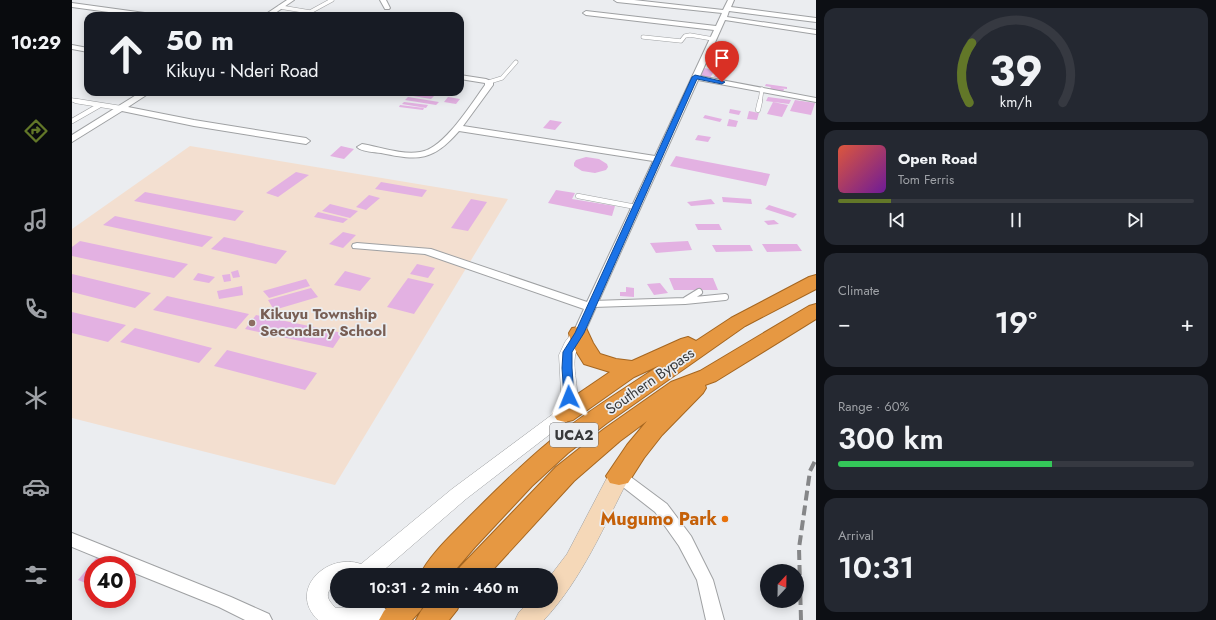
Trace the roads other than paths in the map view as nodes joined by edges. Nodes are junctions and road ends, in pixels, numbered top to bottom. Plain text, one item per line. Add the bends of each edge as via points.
1 (291, 0) edge
2 (332, 0) edge
3 (383, 0) edge
4 (617, 0) edge
5 (72, 5) edge
6 (280, 7) junction
7 (387, 8) dead end
8 (727, 10) edge
9 (123, 12) edge
10 (272, 12) edge
11 (586, 13) dead end
12 (816, 20) edge
13 (718, 28) junction
14 (816, 32) edge
15 (643, 37) dead end
16 (713, 39) junction
17 (72, 47) edge
18 (84, 49) edge
19 (516, 62) dead end
20 (695, 77) junction
21 (464, 78) edge
22 (489, 82) junction
23 (762, 89) junction
24 (140, 96) edge
25 (72, 100) edge
26 (816, 100) edge
27 (100, 105) junction
28 (120, 108) junction
29 (758, 110) dead end
30 (72, 121) edge
31 (458, 128) junction
32 (72, 139) edge
33 (306, 141) dead end
34 (362, 147) dead end
35 (659, 159) junction
36 (578, 196) dead end
37 (636, 207) junction
38 (357, 246) dead end
39 (816, 281) edge
40 (699, 292) dead end
41 (725, 297) dead end
42 (685, 301) junction
43 (592, 306) junction
44 (816, 310) edge
45 (738, 322) junction
46 (579, 333) junction
47 (633, 368) junction
48 (708, 376) junction
49 (566, 414) junction
50 (619, 476) junction
51 (72, 540) edge
52 (373, 568) edge
53 (441, 568) edge
54 (477, 568) edge
55 (330, 575) edge
56 (558, 584) edge
57 (405, 608) edge
58 (441, 608) edge
59 (539, 608) edge
60 (377, 612) edge
61 (321, 616) edge
62 (263, 620) edge
63 (394, 620) edge
64 (431, 620) edge
65 (528, 620) edge
66 (715, 620) edge

1 - 6 street
2 - 6 lane via 310,12
3 - 7 street
4 - 8 street
5 - 9 street
6 - 10 street
8 - 12 street
8 - 13 street
8 - 14 street
11 - 13 street
13 - 16 street
15 - 16 lane via 681,41 690,35
16 - 20 street
17 - 18 street
19 - 22 lane via 503,78
20 - 23 street
20 - 35 street
21 - 22 street
22 - 31 street
23 - 26 street
23 - 29 lane
24 - 28 street
25 - 27 lane
27 - 28 lane
27 - 30 lane
28 - 32 street
28 - 33 street
31 - 34 street via 434,151 425,155
31 - 35 street
35 - 37 street
36 - 37 lane
37 - 43 street
38 - 43 street via 376,250 408,248 426,251
39 - 45 highway, Southern Bypass / UCA2
40 - 42 lane
41 - 42 lane
42 - 43 lane
43 - 46 street
44 - 48 highway, Southern Bypass / UCA2
45 - 47 highway
45 - 53 highway, Southern Bypass / UCA2 via 598,417 559,447 518,485
46 - 47 highway via 592,359 614,366
46 - 49 street via 568,352 569,390
47 - 49 highway
48 - 50 highway via 644,439
48 - 54 highway, Southern Bypass / UCA2 via 679,387 588,454 565,474
49 - 52 street, UCA2 via 459,494
50 - 56 main road via 575,561
50 - 66 street via 661,508 685,541 705,580
51 - 62 street
55 - 61 street via 318,589
57 - 63 highway
58 - 64 highway
59 - 65 main road
60 - 61 street via 342,619

